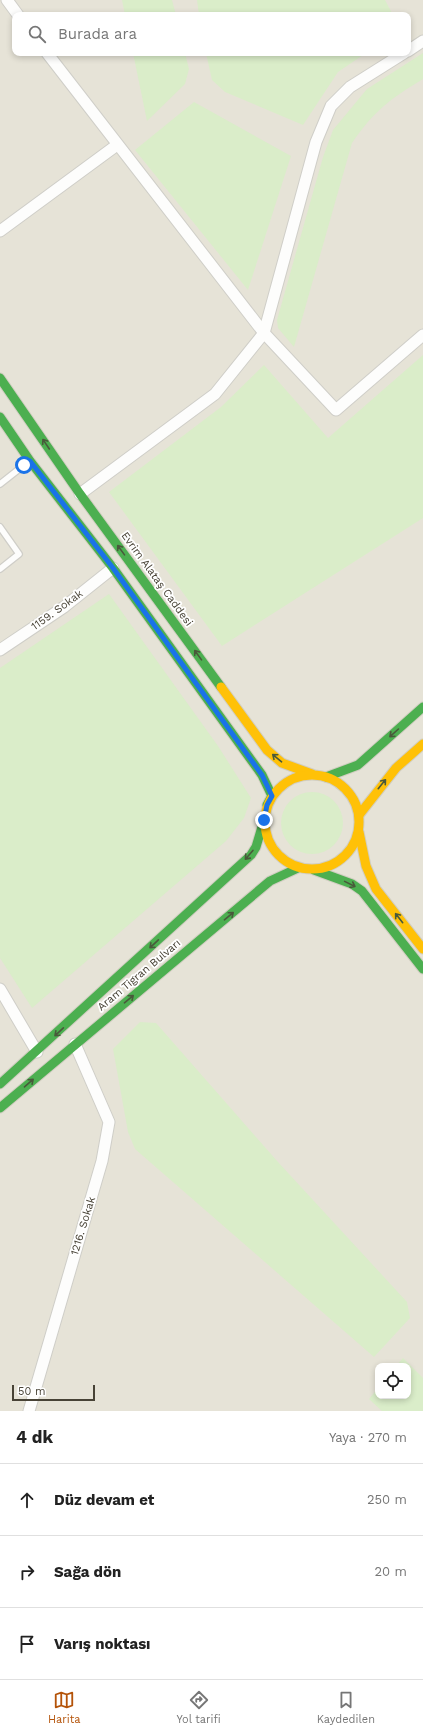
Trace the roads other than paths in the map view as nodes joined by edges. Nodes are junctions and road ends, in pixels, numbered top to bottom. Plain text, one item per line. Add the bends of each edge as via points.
1 (6, 0) edge
2 (16, 12) edge
3 (423, 42) edge
4 (411, 49) edge
5 (49, 56) edge
6 (399, 56) edge
7 (117, 144) junction
8 (0, 231) edge
9 (264, 334) junction
10 (423, 335) edge
11 (0, 378) edge
12 (0, 417) edge
13 (30, 461) junction
14 (0, 484) edge
15 (80, 494) junction
16 (0, 527) edge
17 (113, 568) junction
18 (0, 569) edge
19 (0, 650) edge
20 (423, 707) edge
21 (423, 744) edge
22 (312, 774) junction
23 (326, 777) junction
24 (267, 805) junction
25 (359, 815) junction
26 (264, 820) junction
27 (359, 831) junction
28 (298, 868) junction
29 (314, 870) junction
30 (423, 949) edge
31 (423, 969) edge
32 (0, 989) edge
33 (75, 1044) junction
34 (38, 1052) junction
35 (0, 1084) edge
36 (0, 1108) edge
37 (29, 1411) edge

1 - 2 street
3 - 4 street
5 - 7 street
6 - 9 street via 350,87 332,106 316,142
7 - 8 street
7 - 9 street
9 - 10 street via 336,410
9 - 15 street via 215,394
15 -> 11 main road, Evrim Alataş Caddesi
12 - 13 main road
13 - 14 lane
13 - 17 main road
22 -> 15 main road, Evrim Alataş Caddesi via 282,762 267,750
16 - 18 lane via 19,554
17 - 19 street, 1159. Sokak via 64,607
17 - 24 main road via 262,775 272,796
20 -> 23 main road via 358,765
25 -> 21 main road via 396,768
22 - 23 main road
22 - 24 main road via 298,776 285,783 274,792
23 - 25 main road via 338,782 348,791
24 - 26 main road
25 - 27 main road
26 - 28 main road via 266,836 273,850 284,861
26 -> 34 main road via 251,855
27 - 29 main road via 353,846 343,858 330,867
30 -> 27 main road via 376,889 366,866
28 - 29 main road
33 -> 28 main road, Aram Tigran Bulvarı via 270,882
29 -> 31 main road via 352,884 362,891
32 - 34 street
36 -> 33 main road, Aram Tigran Bulvarı
33 - 37 street, 1216. Sokak via 109,1122 102,1161
34 - 35 main road

